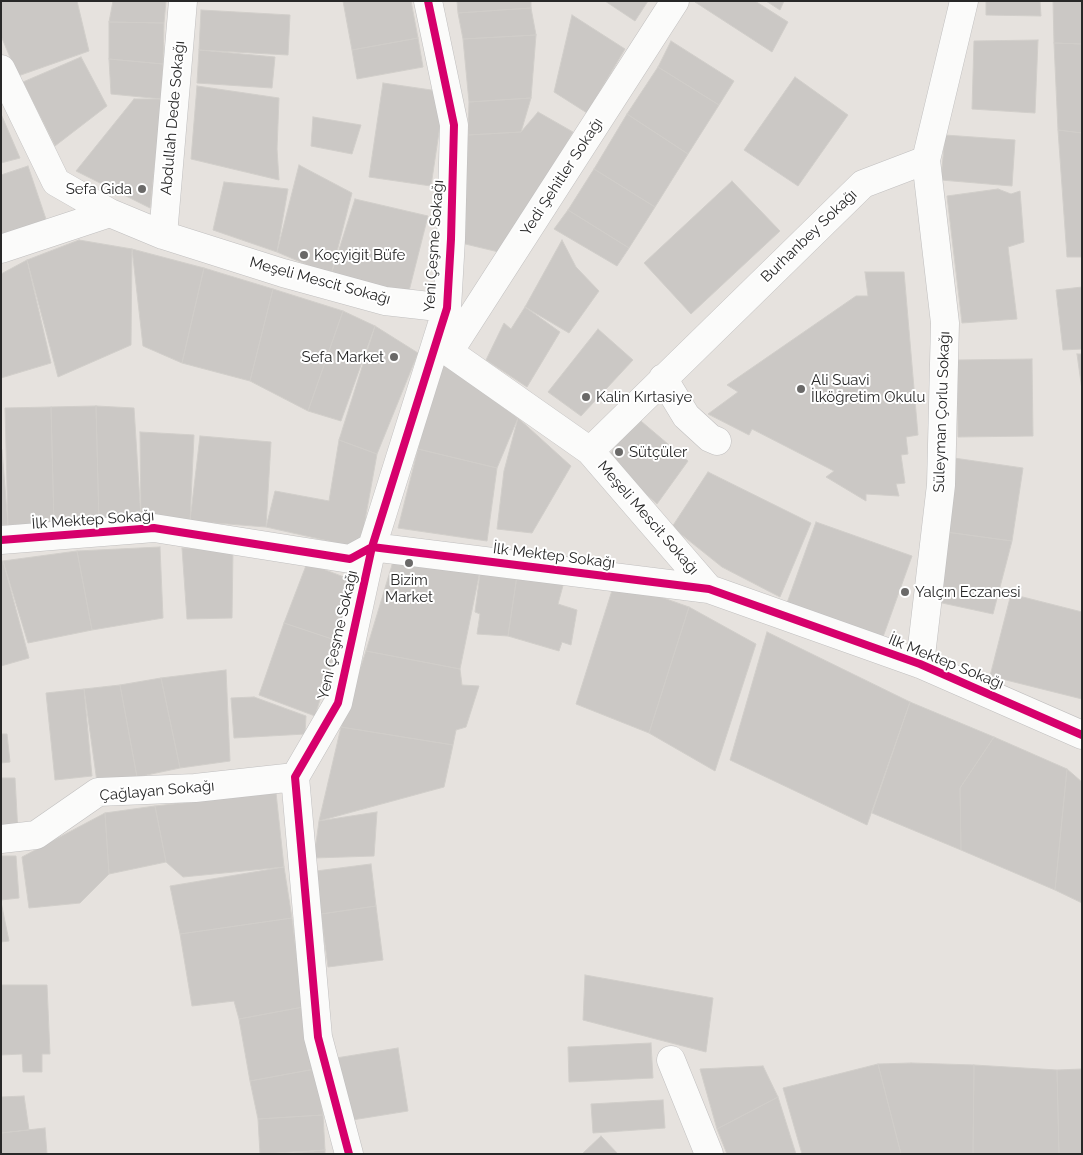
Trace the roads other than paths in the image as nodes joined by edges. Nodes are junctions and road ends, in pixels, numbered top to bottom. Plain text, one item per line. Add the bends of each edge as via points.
1 (183, 1) edge
2 (428, 1) edge
3 (675, 1) edge
4 (964, 1) edge
5 (1, 69) edge
6 (926, 160) junction
7 (110, 213) junction
8 (163, 235) junction
9 (1, 249) edge
10 (447, 308) junction
11 (449, 352) junction
12 (663, 378) junction
13 (716, 441) dead end
14 (590, 450) junction
15 (1, 540) edge
16 (372, 547) junction
17 (709, 589) junction
18 (920, 664) junction
19 (1082, 735) edge
20 (295, 778) junction
21 (1, 839) edge
22 (671, 1060) dead end
23 (349, 1154) edge
24 (709, 1154) edge

1 - 8 street, Abdullah Dede Sokağı
2 - 10 street, Yeni Çeşme Sokağı via 454,124
3 - 11 street, Yedi Şehitler Sokağı
4 - 6 street
5 - 7 street, Meşeli Mescit Sokağı via 56,182
6 - 12 street, Burhanbey Sokağı via 863,184
6 - 18 street, Süleyman Çorlu Sokağı via 945,323 941,485
7 - 8 street, Meşeli Mescit Sokağı
7 - 9 street
8 - 10 street, Meşeli Mescit Sokağı via 282,273 385,301
10 - 11 street
10 - 16 street, Yeni Çeşme Sokağı
11 - 14 street, Meşeli Mescit Sokağı
12 - 13 street via 686,416
12 - 14 street, Burhanbey Sokağı
14 - 17 street, Meşeli Mescit Sokağı
15 - 16 street, İlk Mektep Sokağı via 154,528 350,559
16 - 17 street, İlk Mektep Sokağı
16 - 20 street, Yeni Çeşme Sokağı via 338,703
17 - 18 street, İlk Mektep Sokağı
18 - 19 street, İlk Mektep Sokağı
20 - 21 street, Çağlayan Sokağı via 195,788 98,792 36,835
20 - 23 street via 318,1037
22 - 24 street

